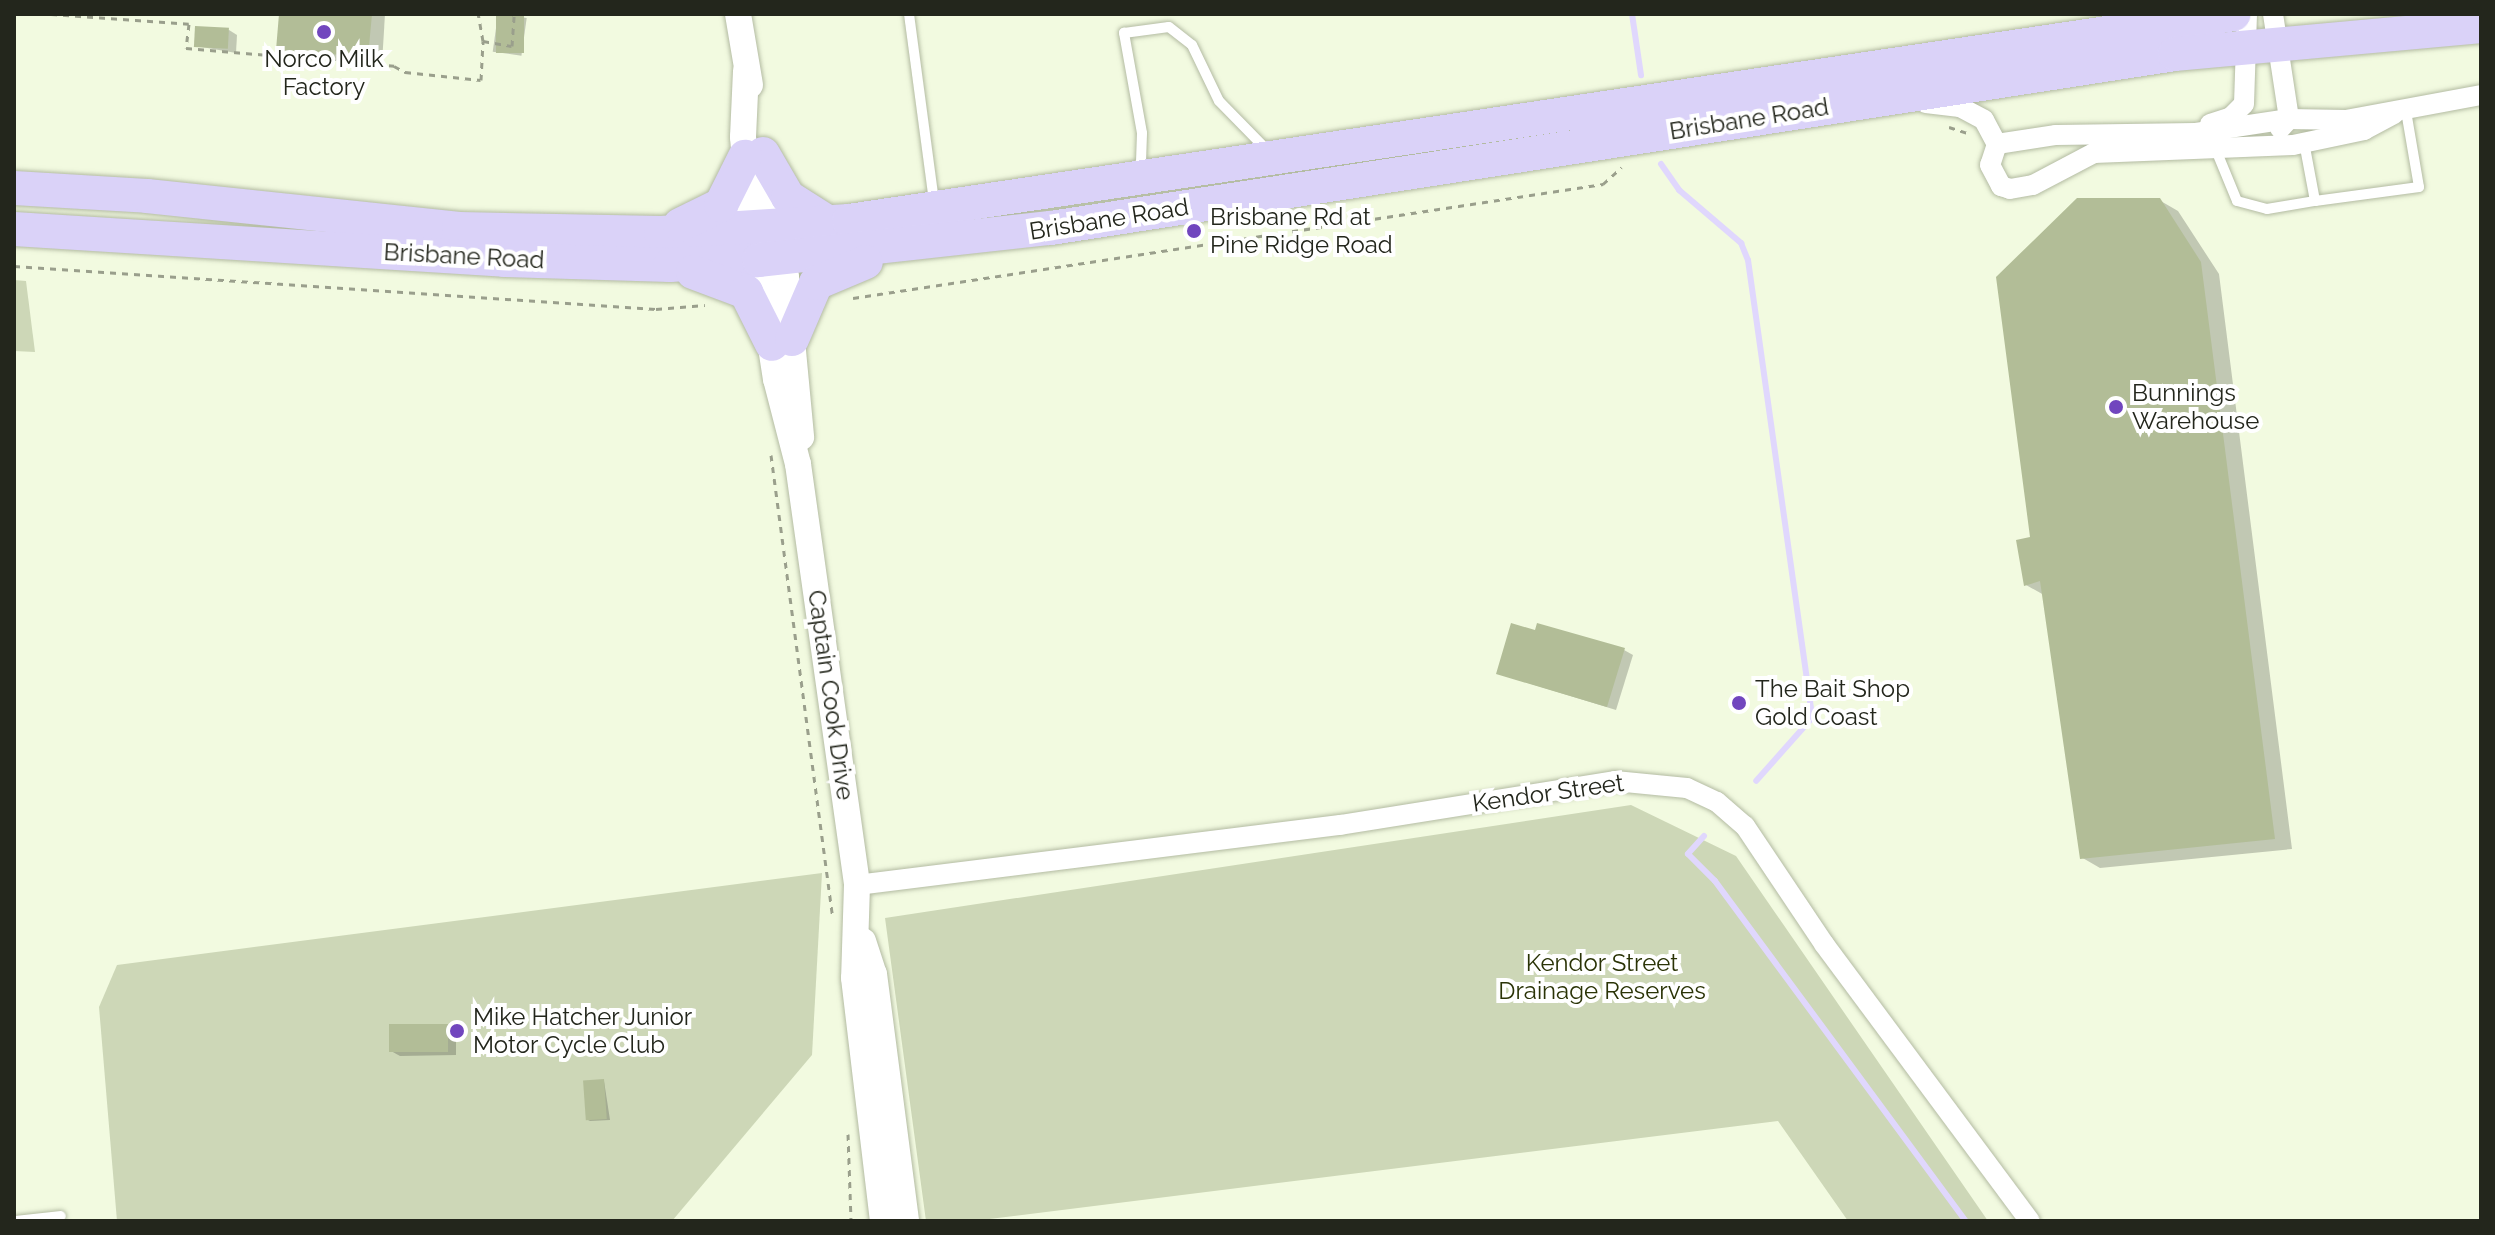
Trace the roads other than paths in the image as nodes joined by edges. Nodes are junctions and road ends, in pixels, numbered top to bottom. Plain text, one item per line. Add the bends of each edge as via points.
1 (738, 14) edge
2 (909, 14) edge
3 (2234, 14) edge
4 (2481, 26) edge
5 (2262, 29) edge
6 (2481, 95) edge
7 (1879, 99) junction
8 (2400, 112) junction
9 (2289, 119) junction
10 (2163, 130) junction
11 (2304, 142) junction
12 (1997, 144) junction
13 (2254, 148) junction
14 (2216, 150) junction
15 (754, 155) junction
16 (1275, 159) junction
17 (1124, 183) junction
18 (14, 188) edge
19 (2315, 201) junction
20 (935, 212) junction
21 (829, 223) junction
22 (14, 229) edge
23 (661, 233) junction
24 (767, 243) junction
25 (920, 246) junction
26 (670, 265) junction
27 (782, 342) junction
28 (857, 885) junction
29 (61, 1216) dead end
30 (889, 1220) edge
31 (16, 1221) edge
32 (2030, 1221) edge

1 - 15 street, Captain Cook Drive
2 - 20 lane
3 - 16 highway, Brisbane Road
4 - 5 highway, Brisbane Road
5 - 7 highway, Brisbane Road
5 - 9 street
5 - 10 street via 2239,111 2221,121
6 - 8 street
7 - 12 street via 1973,112
7 - 25 highway, Brisbane Road
8 - 9 street via 2326,121
8 - 11 street via 2364,130
8 - 19 lane via 2419,187
9 - 10 street via 2196,133
9 - 13 street
10 - 12 street via 2016,138
11 - 13 street
11 - 19 lane
12 - 14 street via 1990,165 2001,186 2010,189 2033,185 2094,153
13 - 14 street
14 - 19 lane via 2237,201 2267,209
15 - 21 highway via 788,197
15 - 23 highway via 721,205
15 - 24 street, Captain Cook Drive
16 - 17 highway, Brisbane Road
16 - 17 lane via 1219,101 1192,45 1169,27 1124,33 1142,133 1141,162
17 - 20 highway, Brisbane Road
18 - 23 highway, Brisbane Road via 147,196 459,229
20 - 21 highway, Brisbane Road
21 - 24 highway, Brisbane Road
22 - 26 highway, Brisbane Road via 481,259
23 - 24 highway, Brisbane Road
24 - 25 highway, Brisbane Road
24 - 26 highway, Brisbane Road
24 - 27 street, Captain Cook Drive
25 - 27 highway via 822,278
26 - 27 highway via 738,287
27 - 28 street, Captain Cook Drive via 802,427 798,464
28 - 30 street, Captain Cook Drive via 845,924
28 - 32 street, Kendor Street via 1340,825 1615,781 1687,788 1717,802 1745,826 1833,956
29 - 31 lane

